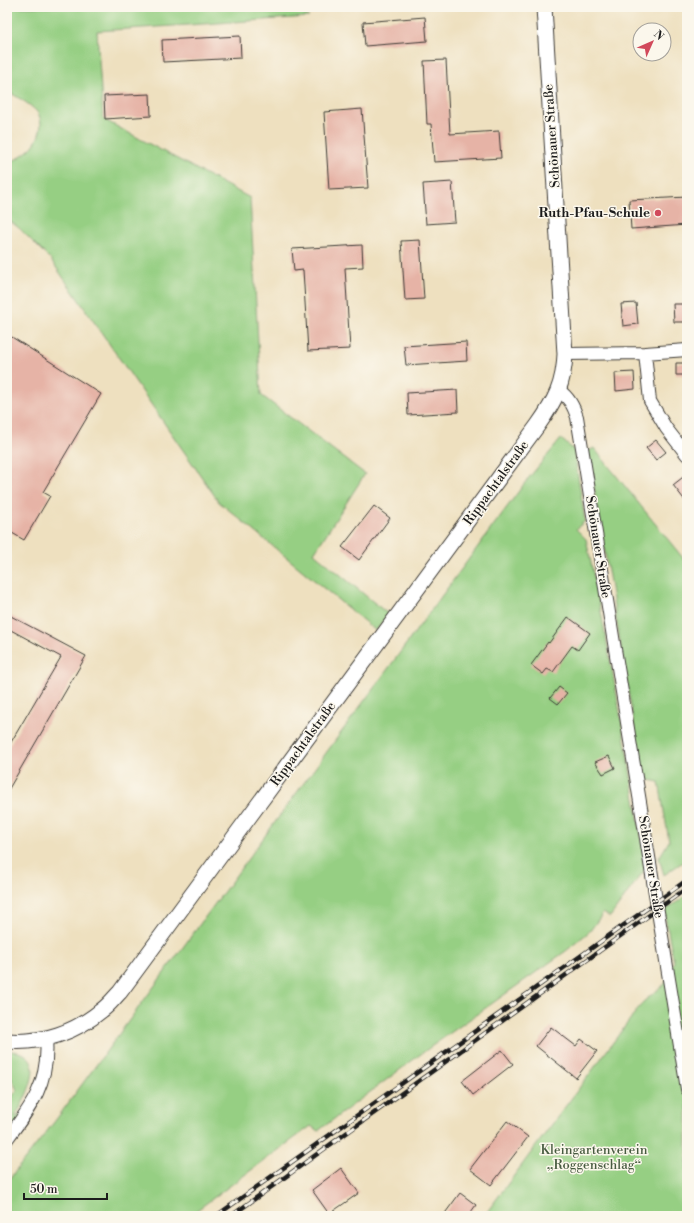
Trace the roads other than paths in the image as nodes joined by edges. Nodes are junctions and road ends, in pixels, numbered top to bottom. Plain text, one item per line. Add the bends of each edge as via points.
1 (544, 7) edge
2 (687, 350) edge
3 (645, 353) junction
4 (565, 354) junction
5 (559, 390) junction
6 (687, 455) edge
7 (46, 1039) junction
8 (7, 1041) edge
9 (687, 1089) edge
10 (7, 1139) edge

1 - 4 main road, Schönauer Straße
2 - 3 street
3 - 4 street
3 - 6 street via 650,402
4 - 5 main road, Schönauer Straße via 565,367
5 - 7 main road, Rippachtalstraße via 538,425 120,992 85,1022
5 - 9 street, Schönauer Straße via 571,401 577,417
7 - 8 main road, Rippachtalstraße
7 - 10 street via 45,1073 38,1093

